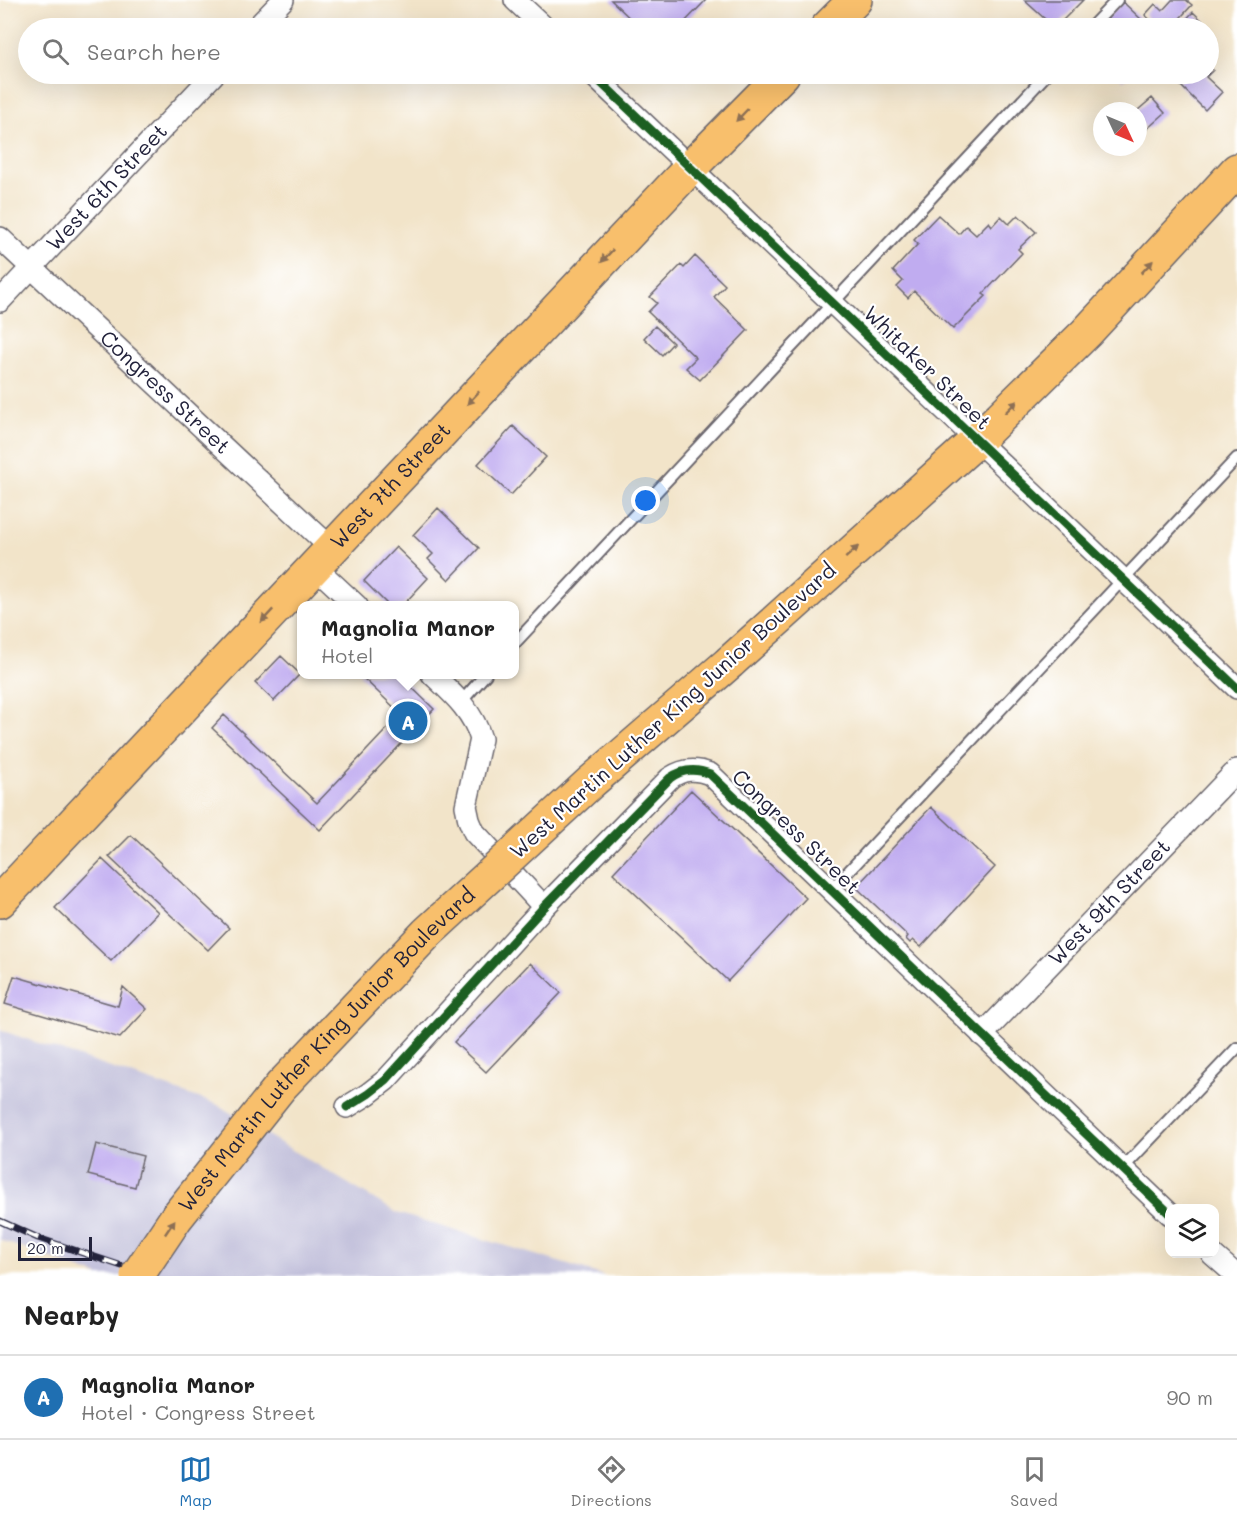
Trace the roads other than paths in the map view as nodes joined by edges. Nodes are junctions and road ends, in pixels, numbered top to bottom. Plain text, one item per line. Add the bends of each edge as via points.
1 (283, 0) edge
2 (515, 0) edge
3 (855, 0) edge
4 (1117, 0) edge
5 (266, 18) edge
6 (534, 18) edge
7 (837, 18) edge
8 (1100, 18) edge
9 (205, 84) edge
10 (602, 84) edge
11 (773, 84) edge
12 (1038, 84) edge
13 (690, 168) junction
14 (1237, 170) edge
15 (0, 238) edge
16 (31, 268) junction
17 (0, 301) edge
18 (832, 302) junction
19 (976, 440) junction
20 (1237, 458) edge
21 (323, 557) junction
22 (1122, 579) junction
23 (354, 601) edge
24 (519, 639) edge
25 (436, 679) edge
26 (482, 679) edge
27 (1237, 687) edge
28 (461, 702) junction
29 (1237, 770) edge
30 (831, 890) junction
31 (0, 901) edge
32 (544, 908) junction
33 (982, 1035) junction
34 (1237, 1048) edge
35 (347, 1107) dead end
36 (1121, 1170) junction
37 (1165, 1210) edge
38 (1217, 1258) edge
39 (137, 1276) edge
40 (1237, 1276) edge

1 - 5 street
2 - 6 street
3 - 7 main road
4 - 8 lane
9 - 16 street, West 6th Street
10 - 13 street, Whitaker Street
11 -> 13 main road, West 7th Street
12 - 18 lane
13 - 18 street, Whitaker Street
13 -> 21 main road, West 7th Street
19 -> 14 main road, West Martin Luther King Junior Boulevard via 1086,333
15 - 16 street, Congress Street
16 - 17 street, West 6th Street
16 - 21 street, Congress Street
18 - 19 street, Whitaker Street
18 - 24 lane
19 - 22 street, Whitaker Street
39 -> 19 main road, West Martin Luther King Junior Boulevard, bridge via 176,1218 281,1086 427,933
20 - 22 lane
21 - 23 street, Congress Street
21 -> 31 main road, West 7th Street
22 - 27 street, Whitaker Street
22 - 30 lane
25 - 28 street
26 - 28 lane
28 - 32 street via 481,739 466,806 469,820 485,845
29 - 33 street, West 9th Street
30 - 32 street, Congress Street via 710,774 689,770 670,778
30 - 33 street, Congress Street
32 - 35 street, Congress Street via 386,1080
33 - 36 street, Congress Street
34 - 36 lane
36 - 37 street, Congress Street
38 - 40 street

